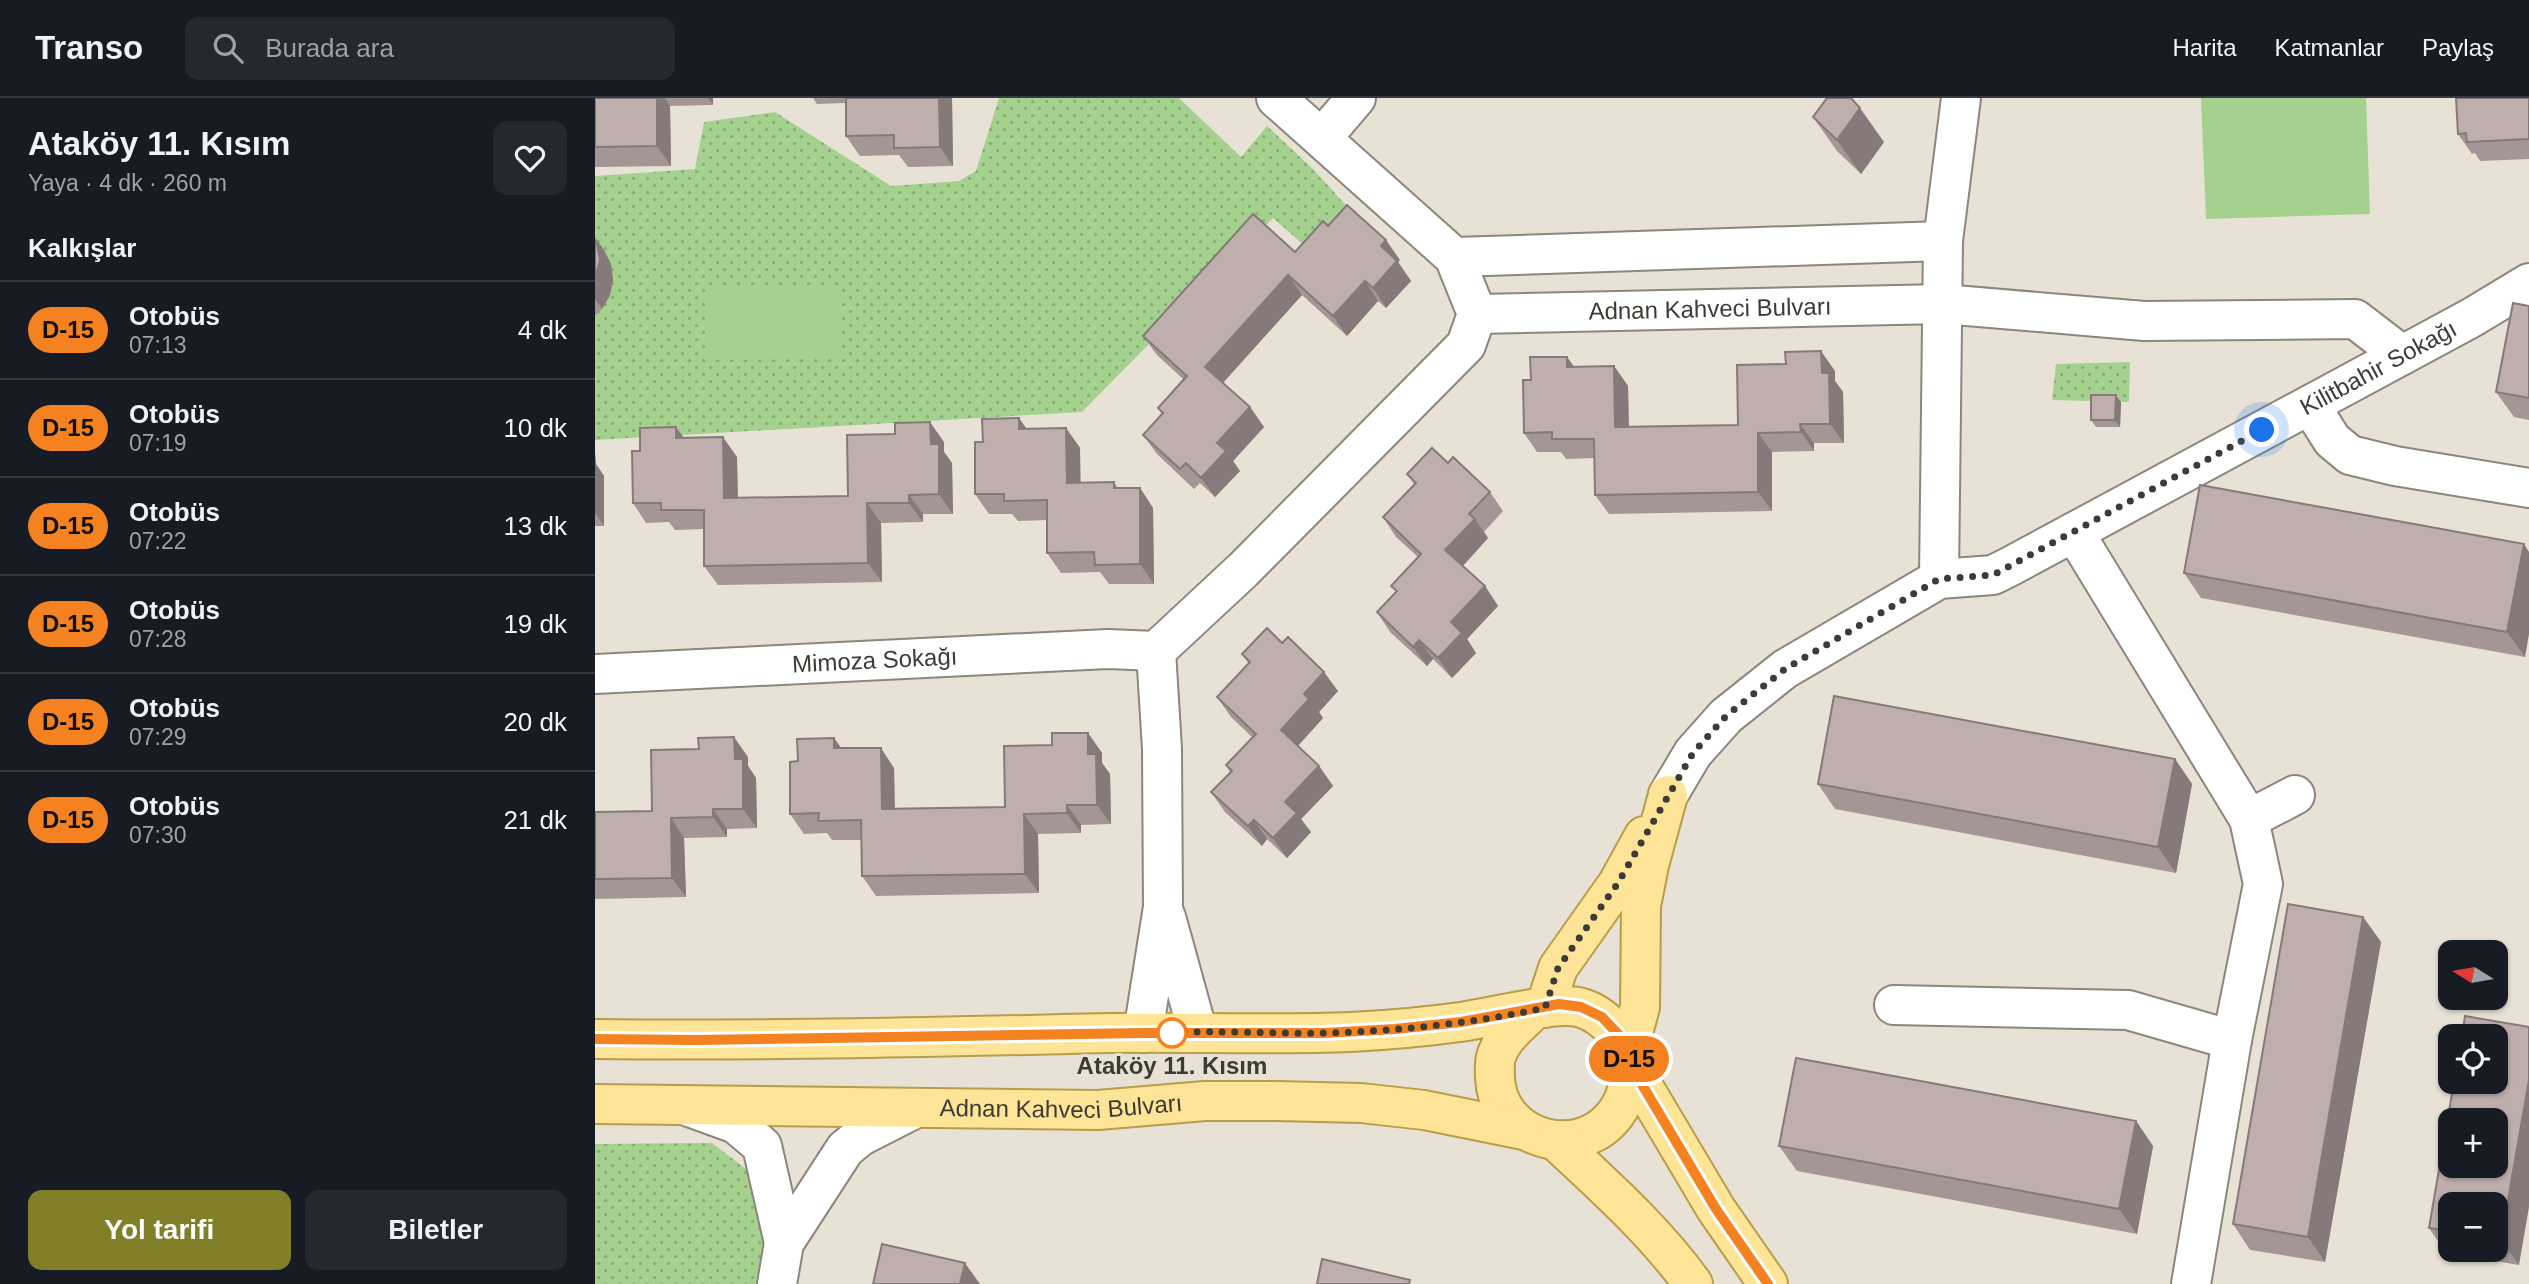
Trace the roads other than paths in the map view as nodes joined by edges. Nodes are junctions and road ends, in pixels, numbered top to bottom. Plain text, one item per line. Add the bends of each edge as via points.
1 (1276, 98) edge
2 (1356, 98) edge
3 (1961, 98) edge
4 (1322, 138) junction
5 (1943, 241) junction
6 (1454, 257) junction
7 (2529, 283) edge
8 (1943, 304) junction
9 (1477, 314) junction
10 (2402, 355) junction
11 (2309, 405) junction
12 (2529, 488) edge
13 (2074, 532) junction
14 (1939, 579) junction
15 (1156, 651) junction
16 (595, 674) edge
17 (1668, 795) junction
18 (2295, 795) dead end
19 (2249, 819) junction
20 (1163, 907) junction
21 (1894, 1005) dead end
22 (1539, 1009) junction
23 (1143, 1033) junction
24 (1198, 1033) junction
25 (595, 1039) edge
26 (2232, 1040) junction
27 (1629, 1060) junction
28 (595, 1104) edge
29 (687, 1106) junction
30 (912, 1110) junction
31 (1539, 1136) junction
32 (784, 1243) junction
33 (777, 1284) edge
34 (1693, 1284) edge
35 (1768, 1284) edge
36 (2192, 1284) edge

1 - 4 street
2 - 4 street
3 - 5 street
4 - 6 street
5 - 6 street
5 - 8 street
6 - 9 street
7 - 10 street, Kilitbahir Sokağı
8 - 9 street, Adnan Kahveci Bulvarı
8 - 10 street, Adnan Kahveci Bulvarı via 2144,321 2355,319
8 - 14 street
9 - 15 street via 1466,345
10 - 11 street, Kilitbahir Sokağı
11 - 12 street via 2332,440 2350,455
11 - 13 street, Kilitbahir Sokağı
13 - 14 street, Kilitbahir Sokağı via 1993,575
13 - 19 street
14 - 17 street, Kilitbahir Sokağı via 1785,669 1726,716 1693,753
15 - 16 street, Mimoza Sokağı via 1094,650
15 - 20 street
17 - 22 main road via 1618,883 1558,968
17 - 27 main road via 1641,906 1640,1007
18 - 19 street
19 - 26 street via 2263,884
20 - 23 street
20 - 24 street
21 - 26 street via 2128,1010
22 - 24 main road via 1395,1029
22 - 27 main road via 1559,1004 1602,1017 1618,1034
22 - 31 main road via 1504,1039 1494,1061 1495,1088 1502,1104
23 - 24 main road
23 - 25 main road
26 - 36 street
27 - 31 main road via 1625,1099 1613,1118 1577,1140
27 - 35 main road via 1716,1209
28 - 29 main road, Adnan Kahveci Bulvarı
29 - 30 main road, Adnan Kahveci Bulvarı
29 - 32 street via 736,1124 762,1146
30 - 31 main road, Adnan Kahveci Bulvarı via 1098,1110 1205,1101 1349,1103 1424,1110
30 - 32 street via 845,1149
31 - 34 main road via 1615,1197
32 - 33 street

